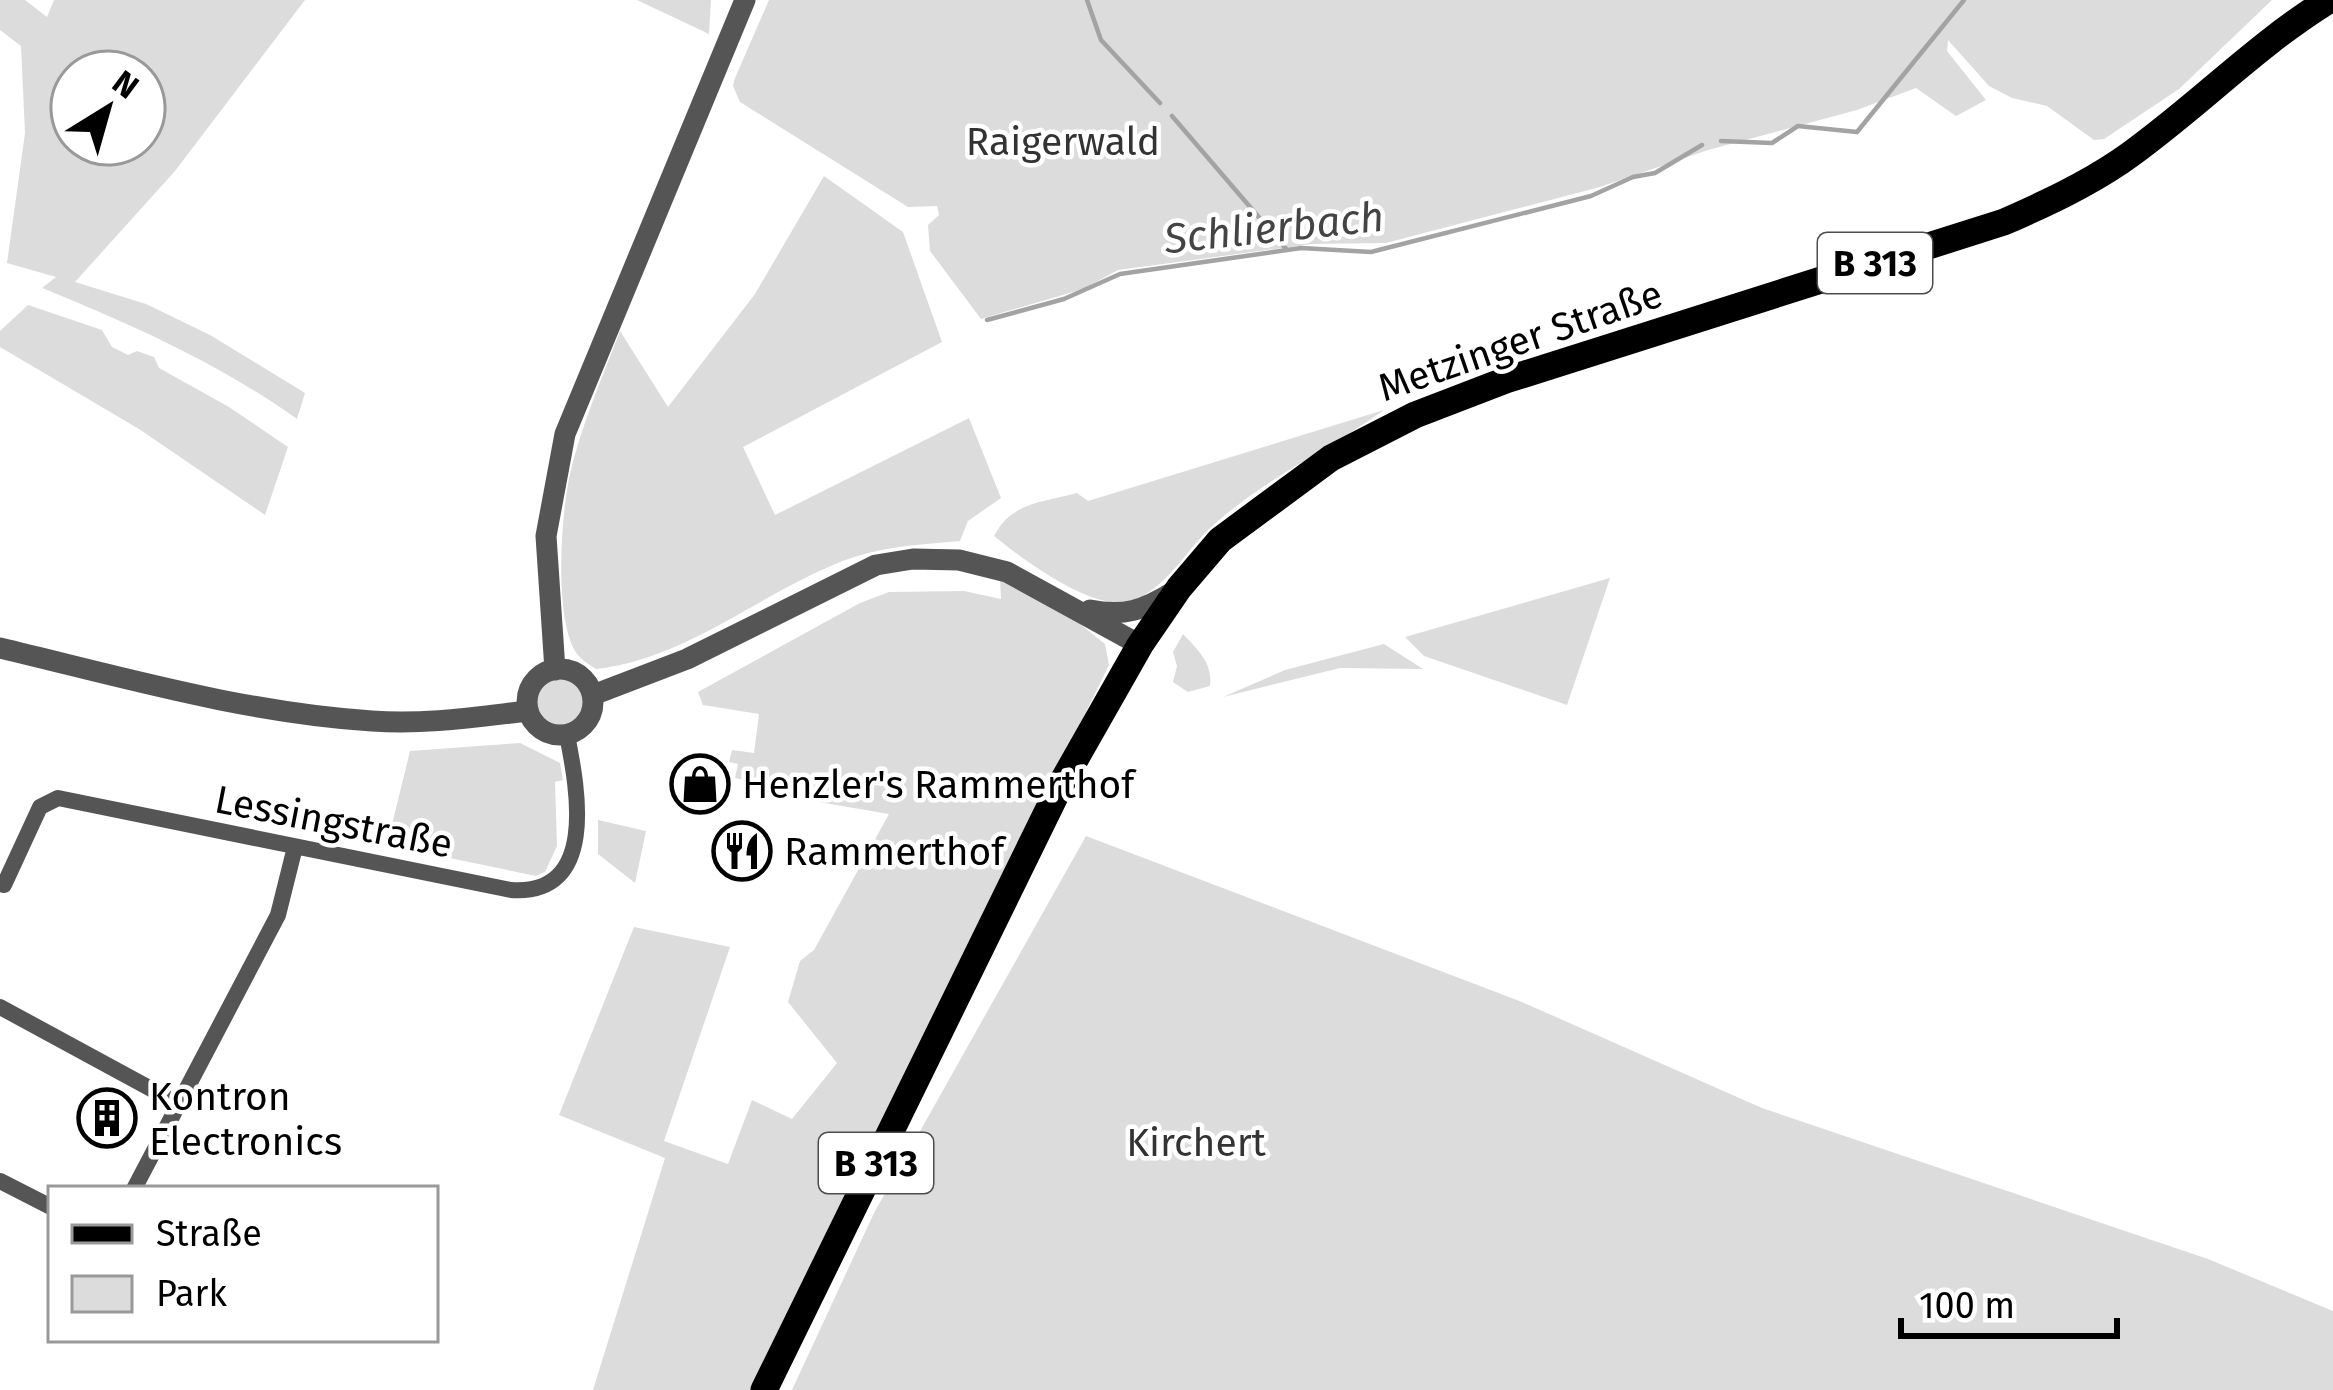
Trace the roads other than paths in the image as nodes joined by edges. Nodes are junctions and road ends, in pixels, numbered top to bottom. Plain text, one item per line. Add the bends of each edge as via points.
1 (745, 0) edge
2 (2329, 0) edge
3 (1179, 588) junction
4 (1072, 606) junction
5 (1140, 645) junction
6 (0, 648) edge
7 (555, 670) junction
8 (592, 695) junction
9 (528, 711) junction
10 (567, 735) junction
11 (295, 847) junction
12 (1, 888) edge
13 (0, 1007) edge
14 (177, 1103) junction
15 (0, 1181) edge
16 (136, 1186) edge
17 (48, 1205) edge
18 (764, 1390) edge

1 - 7 street via 565,434 546,536
2 - 3 main road, Metzinger Straße / B 313 via 2125,158 2060,198 1415,415 1276,495
3 - 4 street via 1118,616
3 - 5 main road, Metzinger Straße / B 313
4 - 5 street
4 - 8 street via 975,564 895,562
5 - 18 main road, Metzinger Straße / B 313 via 985,935
6 - 9 street via 312,715 454,721
7 - 8 street via 574,673
7 - 9 street via 530,689
8 - 10 street via 591,716
9 - 10 street via 538,728
10 - 11 street, Lessingstraße via 574,850 560,875 535,890
11 - 12 street, Lessingstraße via 58,798 40,806
11 - 14 street via 278,915
13 - 14 street
14 - 16 street
15 - 17 street

